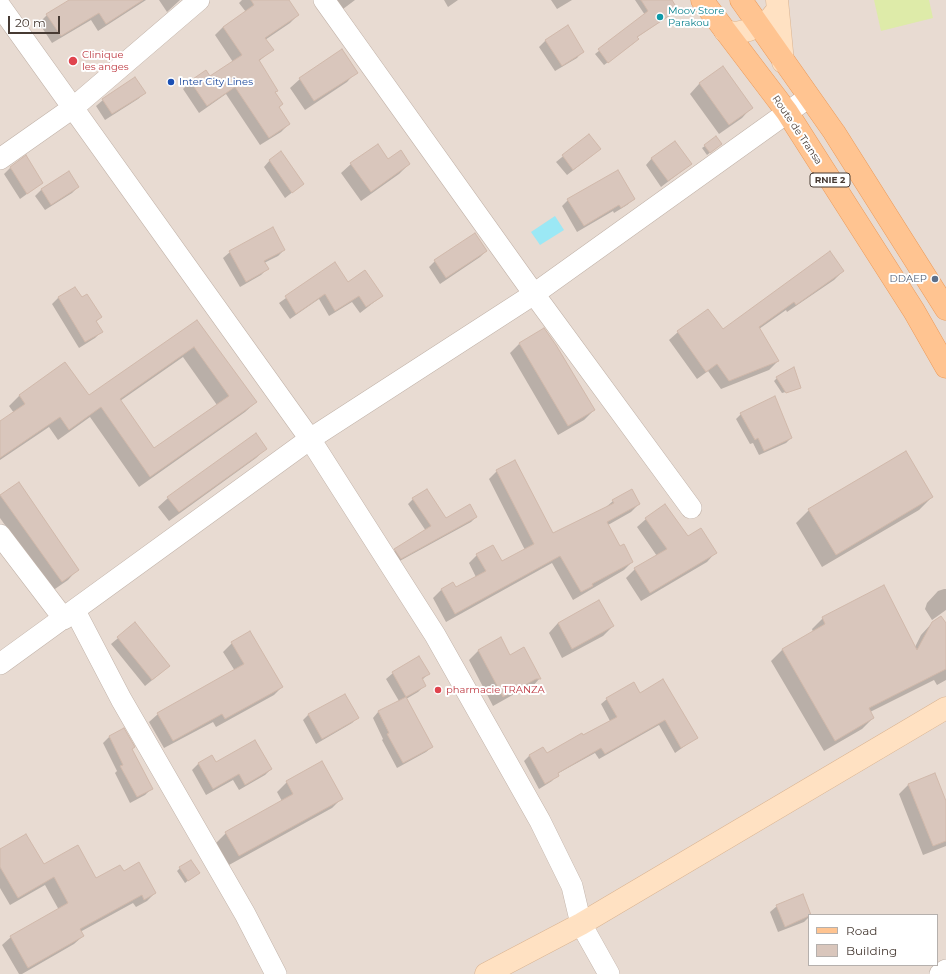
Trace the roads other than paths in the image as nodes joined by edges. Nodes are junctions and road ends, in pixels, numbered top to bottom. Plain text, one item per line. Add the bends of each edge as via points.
1 (199, 0) edge
2 (324, 0) edge
3 (702, 0) edge
4 (741, 0) edge
5 (777, 5) edge
6 (0, 6) edge
7 (759, 26) junction
8 (725, 31) junction
9 (783, 62) junction
10 (809, 97) junction
11 (74, 107) junction
12 (787, 112) junction
13 (0, 159) edge
14 (534, 294) junction
15 (946, 309) edge
16 (946, 367) edge
17 (310, 439) junction
18 (691, 508) dead end
19 (0, 535) edge
20 (69, 615) junction
21 (0, 664) edge
22 (946, 708) edge
23 (581, 924) junction
24 (946, 970) edge
25 (276, 974) edge
26 (486, 974) edge
27 (609, 974) edge
28 (940, 974) edge

1 - 11 street
2 - 14 street
3 - 8 main road, Route de Transa / RNIE 2
4 - 7 main road, RNIE 2
5 - 7 street via 770,19
5 - 9 street
6 - 11 street
7 - 8 street via 736,33
7 - 9 main road, RNIE 2
8 - 12 main road, Route de Transa / RNIE 2
9 - 10 main road, RNIE 2
10 - 12 street
10 - 15 main road, RNIE 2 via 834,132
11 - 13 street
11 - 17 street
12 - 14 street
12 - 16 main road, Route de Transa / RNIE 2 via 914,311
14 - 17 street
14 - 18 street
17 - 20 street
17 - 23 street via 435,635 532,808 572,886
19 - 20 street
20 - 21 street
20 - 25 street via 121,699 241,907
22 - 23 street
23 - 26 street
23 - 27 street
24 - 28 street

